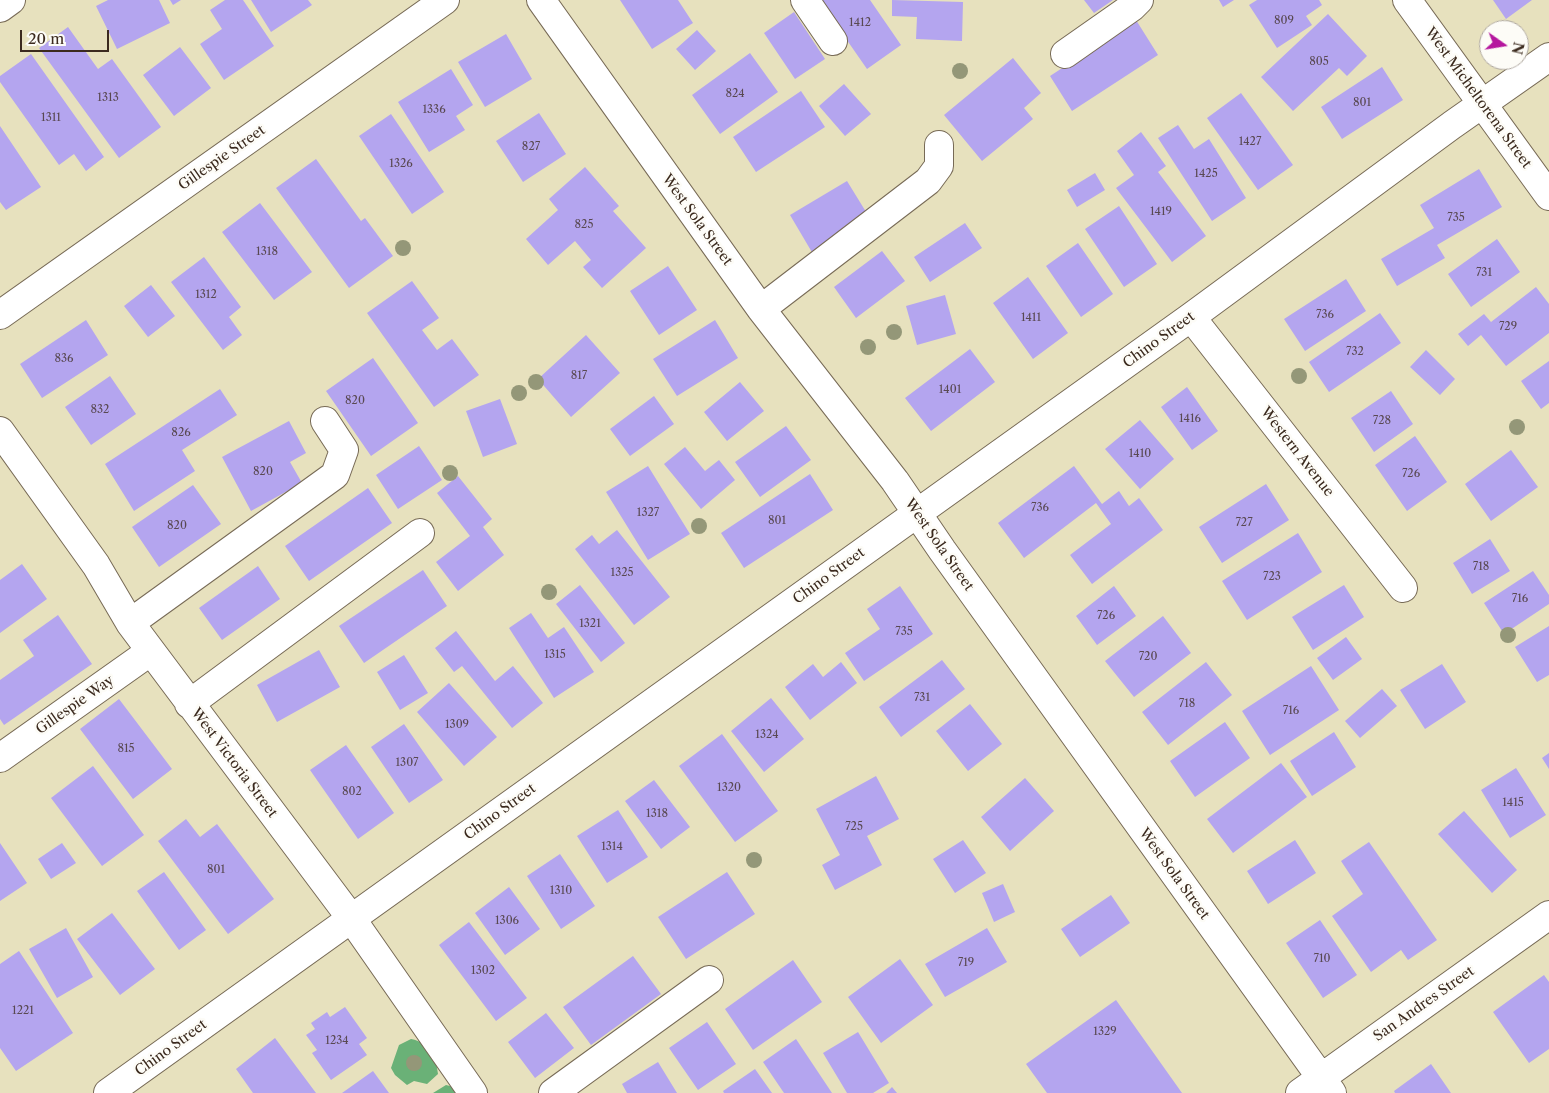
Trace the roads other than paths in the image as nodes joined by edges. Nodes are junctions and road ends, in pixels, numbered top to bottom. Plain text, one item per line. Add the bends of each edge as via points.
1 (11, 0) edge
2 (445, 0) edge
3 (540, 0) edge
4 (805, 0) edge
5 (1139, 0) edge
6 (1407, 0) edge
7 (0, 8) edge
8 (833, 41) dead end
9 (1065, 54) dead end
10 (1549, 57) edge
11 (1483, 102) junction
12 (939, 145) dead end
13 (1549, 196) edge
14 (761, 309) junction
15 (0, 315) edge
16 (1192, 317) junction
17 (325, 421) dead end
18 (0, 431) edge
19 (917, 513) junction
20 (420, 533) dead end
21 (1402, 588) dead end
22 (130, 623) junction
23 (151, 652) junction
24 (189, 704) junction
25 (0, 758) edge
26 (1549, 915) edge
27 (351, 918) junction
28 (709, 980) dead end
29 (1318, 1088) edge
30 (108, 1093) edge
31 (473, 1093) edge
32 (553, 1093) edge

1 - 7 street
2 - 15 street, Gillespie Street
3 - 14 street, West Sola Street
4 - 8 street
5 - 9 street
6 - 11 street, West Micheltorena Street
10 - 11 street, Chino Street
11 - 13 street, West Micheltorena Street
11 - 16 street, Chino Street
12 - 14 street via 939,166 928,181
14 - 19 street, West Sola Street via 892,476
16 - 19 street, Chino Street
16 - 21 street, Western Avenue
17 - 22 street via 344,450 335,475
18 - 22 street, West Victoria Street via 96,565
19 - 27 street, Chino Street
19 - 29 street, West Sola Street
20 - 24 street
22 - 23 street, West Victoria Street
23 - 24 street, West Victoria Street
23 - 25 street, Gillespie Way
24 - 27 street, West Victoria Street
26 - 29 street, San Andres Street
27 - 30 street, Chino Street
27 - 31 street, West Victoria Street
28 - 32 street

